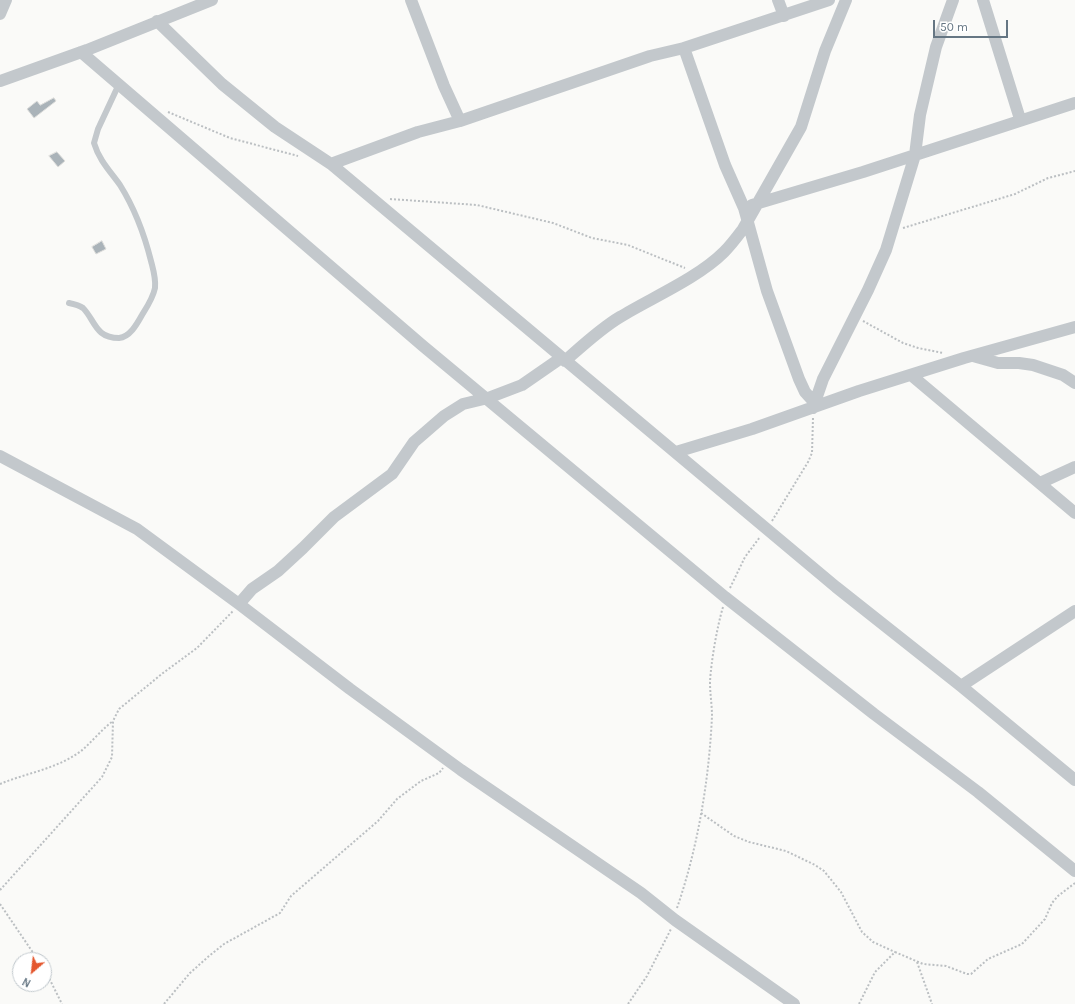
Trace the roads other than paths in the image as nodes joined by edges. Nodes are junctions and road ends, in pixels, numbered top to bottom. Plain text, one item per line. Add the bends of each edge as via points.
1 (6, 0) edge
2 (212, 0) edge
3 (411, 0) edge
4 (778, 0) edge
5 (829, 0) edge
6 (846, 0) edge
7 (953, 0) edge
8 (983, 0) edge
9 (0, 14) edge
10 (784, 16) junction
11 (157, 21) junction
12 (684, 48) junction
13 (81, 52) junction
14 (0, 81) edge
15 (119, 84) junction
16 (1075, 103) edge
17 (1020, 119) junction
18 (460, 121) junction
19 (915, 155) junction
20 (331, 164) junction
21 (757, 204) junction
22 (744, 208) junction
23 (747, 221) junction
24 (69, 303) dead end
25 (1075, 327) edge
26 (968, 357) junction
27 (563, 360) junction
28 (911, 375) junction
29 (1075, 383) edge
30 (488, 398) junction
31 (814, 405) junction
32 (676, 452) junction
33 (0, 456) edge
34 (1075, 467) edge
35 (1040, 483) junction
36 (1075, 513) edge
37 (239, 604) junction
38 (1075, 611) edge
39 (961, 686) junction
40 (1075, 780) edge
41 (1075, 871) edge
42 (794, 1004) edge

1 - 9 street
2 - 11 street
3 - 18 street
4 - 10 street
5 - 10 street
6 - 21 street via 825,51 812,99 801,127
7 - 19 street via 936,47 920,115
8 - 17 street
10 - 12 street
11 - 13 street
11 - 20 street via 222,84 275,127
12 - 18 street via 650,56
12 - 22 street via 725,165
13 - 14 street
13 - 15 street
15 - 24 lane via 98,129 94,144 144,232 155,276 155,287 139,320 128,335 119,338 95,327 83,308
15 - 30 street via 423,346
16 - 17 street
17 - 19 street
18 - 20 street via 418,132
19 - 21 street
19 - 31 street via 886,250 823,379
20 - 27 street
21 - 22 street
21 - 23 street
22 - 23 street
23 - 27 street via 724,252 696,273 619,318
23 - 31 street via 767,291 796,372
25 - 26 street
26 - 28 street
26 - 29 street via 998,363 1019,362 1033,365
27 - 30 street via 522,385
27 - 32 street
28 - 31 street
28 - 35 street
30 - 37 street via 463,404 426,430 414,442 392,474 334,517 278,571 252,589
30 - 41 street via 725,597 978,792
31 - 32 street via 700,446
32 - 39 street via 836,588
33 - 37 street via 137,529
34 - 35 street
35 - 36 street
37 - 42 street via 448,761 641,893
38 - 39 street
39 - 40 street

